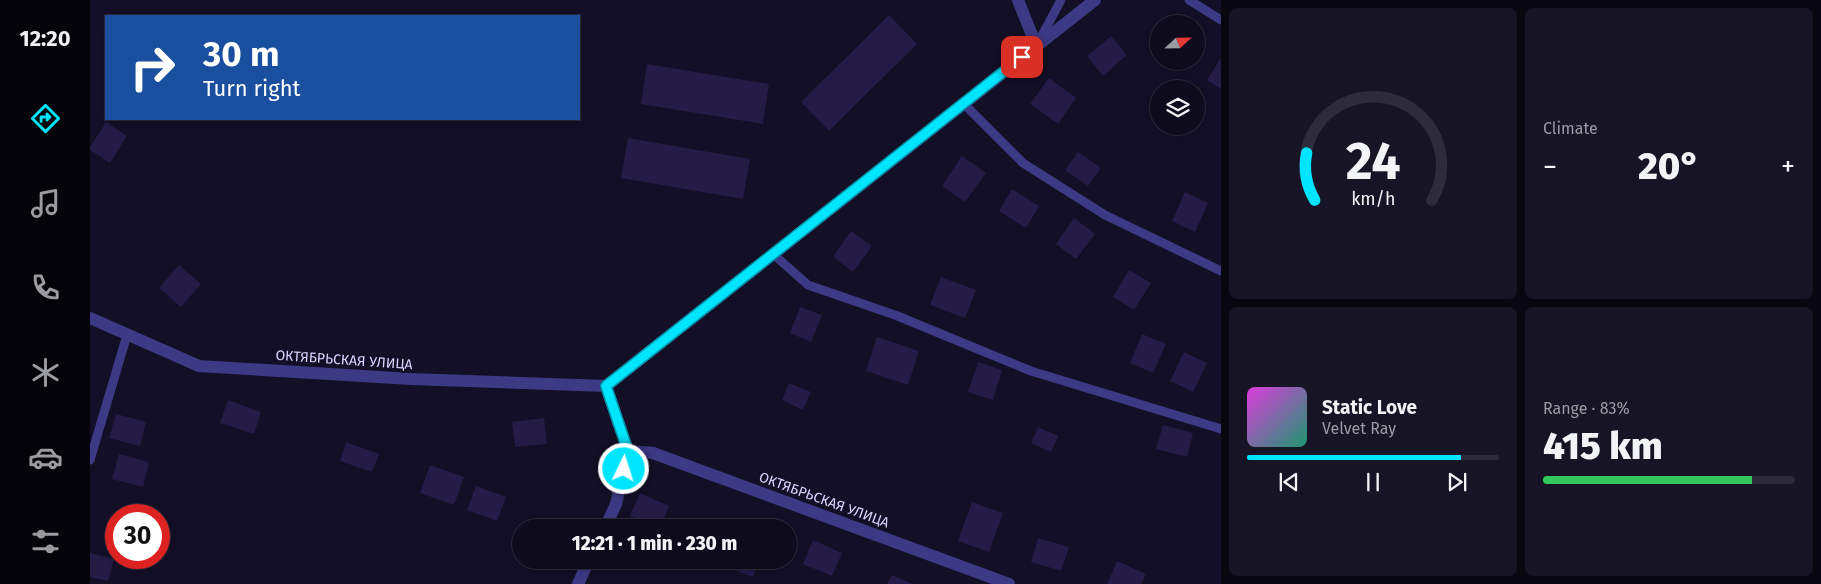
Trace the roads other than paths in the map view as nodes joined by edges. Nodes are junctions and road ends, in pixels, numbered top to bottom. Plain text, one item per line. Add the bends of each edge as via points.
1 (1018, 0) edge
2 (1062, 0) edge
3 (1095, 0) edge
4 (1189, 0) edge
5 (1221, 20) edge
6 (1036, 45) junction
7 (963, 103) junction
8 (773, 254) junction
9 (1221, 272) edge
10 (90, 318) edge
11 (127, 334) junction
12 (606, 386) junction
13 (1221, 429) edge
14 (628, 451) junction
15 (90, 460) edge
16 (609, 519) edge
17 (585, 569) edge
18 (578, 584) edge
19 (1009, 584) edge

1 - 6 street
2 - 6 lane
3 - 6 street
4 - 5 lane
6 - 7 street
7 - 8 street
7 - 9 lane via 1023,163 1105,215
8 - 12 street
8 - 13 lane via 808,285 895,315 1032,371
10 - 11 street, ОКТЯБРЬСКАЯ УЛИЦА
11 - 12 street, ОКТЯБРЬСКАЯ УЛИЦА via 199,366 411,379
11 - 15 lane
12 - 14 street
14 - 16 street via 616,504
14 - 19 street, ОКТЯБРЬСКАЯ УЛИЦА via 653,453
17 - 18 street

